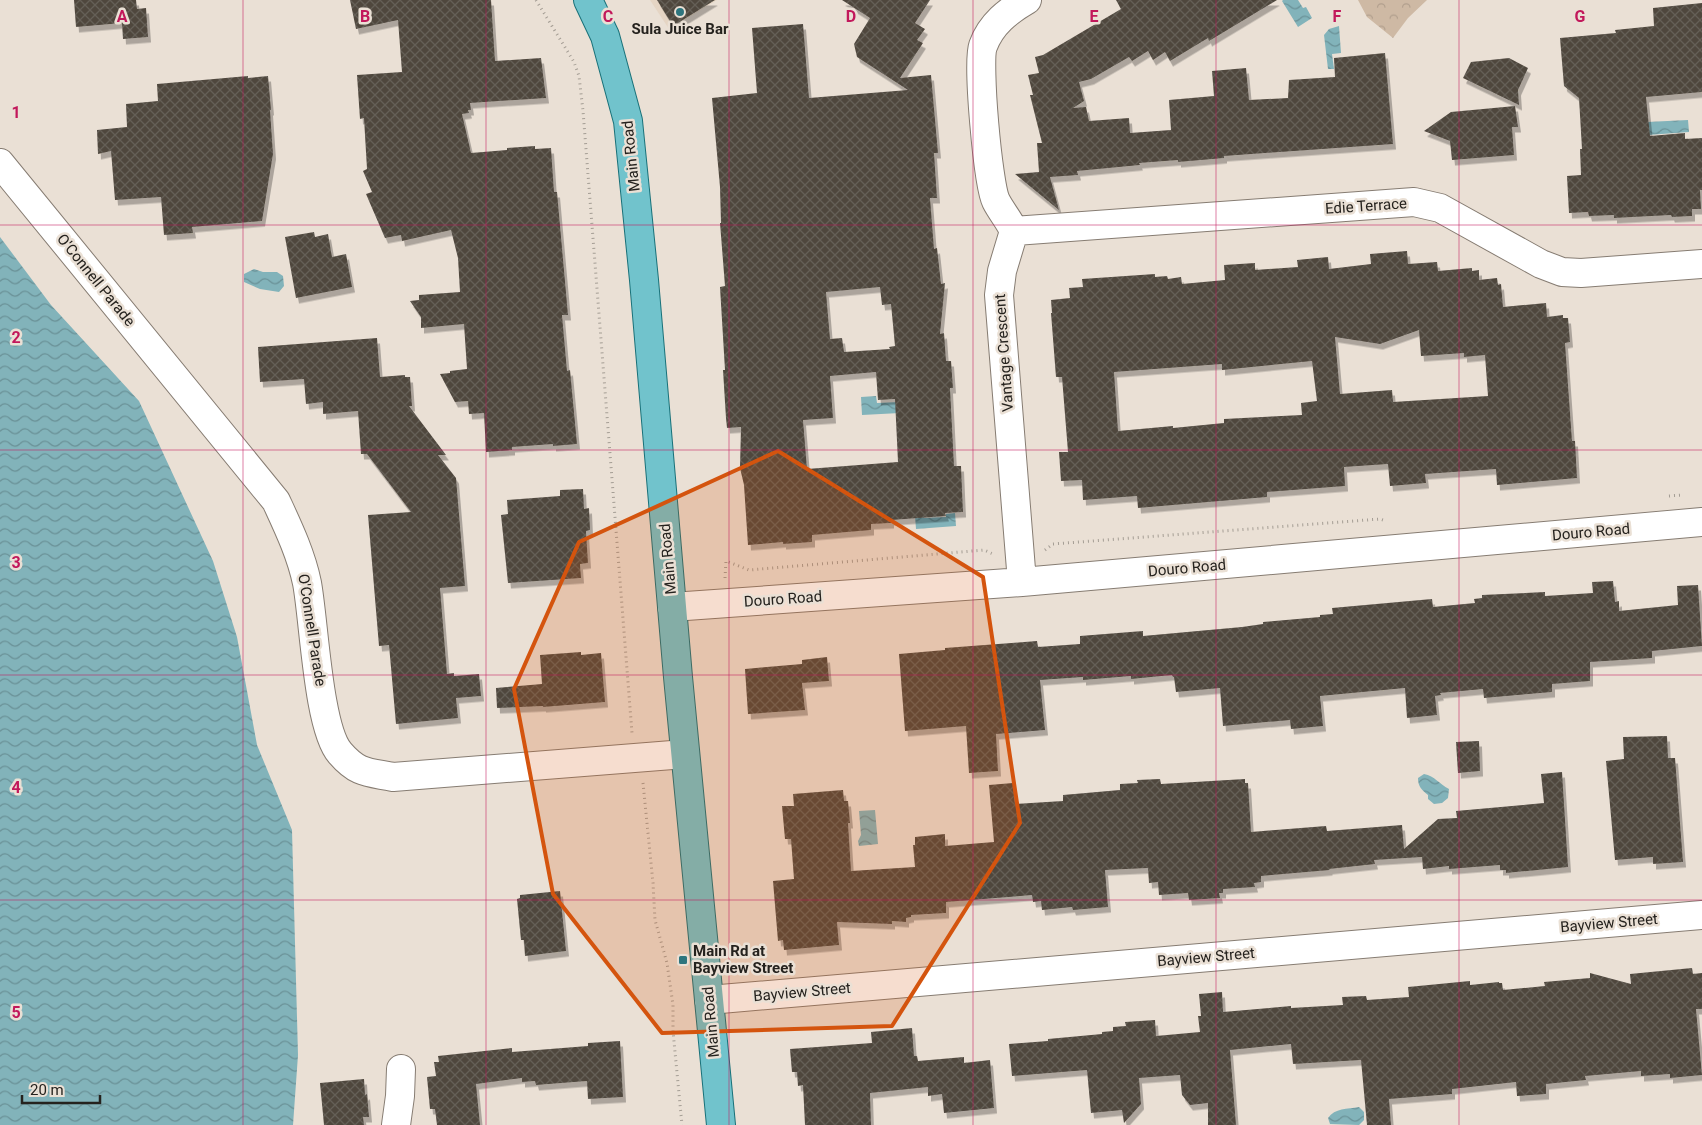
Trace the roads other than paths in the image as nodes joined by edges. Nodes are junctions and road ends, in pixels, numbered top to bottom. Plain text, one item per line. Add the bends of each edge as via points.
1 (588, 0) edge
2 (1027, 0) edge
3 (0, 163) edge
4 (1014, 230) junction
5 (1702, 264) edge
6 (1702, 522) edge
7 (1022, 582) junction
8 (672, 607) junction
9 (685, 754) junction
10 (1702, 915) edge
11 (709, 1000) junction
12 (401, 1069) dead end
13 (396, 1125) edge
14 (721, 1125) edge

1 - 8 main road, Main Road via 605,36 628,120
2 - 4 street via 994,25 982,47 990,178 996,201
3 - 9 street, O'Connell Parade via 276,501 297,546 307,582 331,736 338,752 358,770 393,777
4 - 5 street, Edie Terrace via 1414,202 1440,208 1541,264 1562,272
4 - 7 street, Vantage Crescent via 999,294
6 - 7 street, Douro Road
7 - 8 street, Douro Road
8 - 9 main road, Main Road
9 - 11 main road, Main Road
10 - 11 street, Bayview Street
11 - 14 main road, Main Road
12 - 13 street

